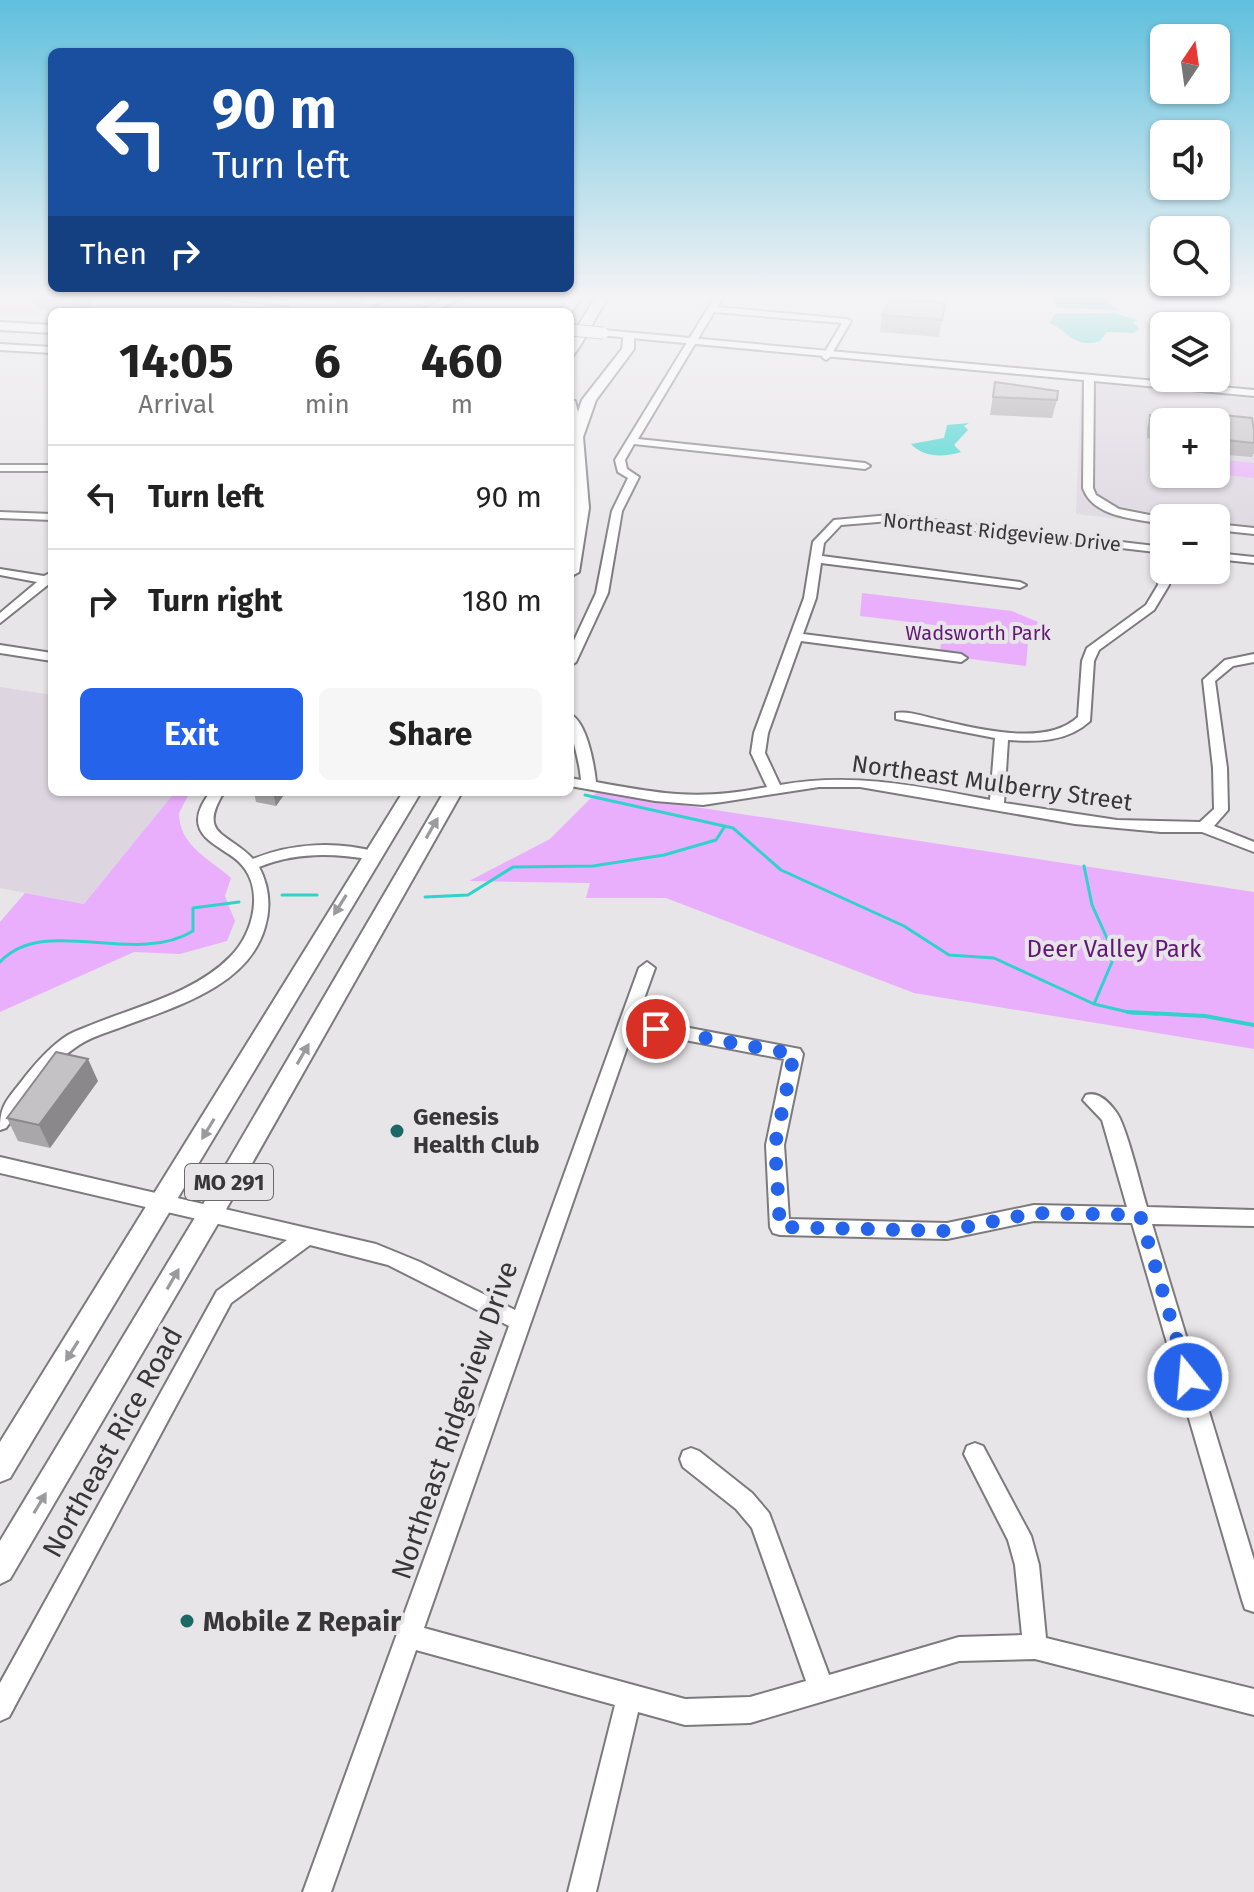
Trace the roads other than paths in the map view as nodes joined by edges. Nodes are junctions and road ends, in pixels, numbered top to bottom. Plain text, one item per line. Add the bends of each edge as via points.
1 (600, 383) edge
2 (666, 383) edge
3 (1089, 383) edge
4 (1123, 383) edge
5 (1254, 396) edge
6 (574, 424) edge
7 (632, 441) junction
8 (578, 444) junction
9 (865, 466) dead end
10 (0, 468) edge
11 (48, 468) edge
12 (0, 515) edge
13 (48, 517) edge
14 (1150, 518) edge
15 (1230, 528) edge
16 (1254, 531) edge
17 (1150, 550) edge
18 (574, 554) edge
19 (1230, 557) edge
20 (819, 559) junction
21 (1254, 560) edge
22 (0, 572) edge
23 (48, 579) edge
24 (48, 581) edge
25 (1165, 584) edge
26 (1020, 585) dead end
27 (0, 619) edge
28 (798, 637) junction
29 (0, 649) edge
30 (574, 653) edge
31 (48, 656) edge
32 (961, 658) dead end
33 (1254, 658) edge
34 (901, 716) dead end
35 (574, 728) edge
36 (1002, 735) junction
37 (574, 783) edge
38 (589, 785) junction
39 (774, 788) junction
40 (215, 796) edge
41 (409, 796) edge
42 (451, 796) edge
43 (997, 806) junction
44 (1204, 827) junction
45 (1254, 847) edge
46 (372, 855) junction
47 (251, 865) junction
48 (647, 968) dead end
49 (629, 1023) junction
50 (1092, 1100) dead end
51 (0, 1123) edge
52 (0, 1165) edge
53 (164, 1202) junction
54 (211, 1213) junction
55 (1140, 1215) junction
56 (1254, 1218) edge
57 (309, 1235) junction
58 (519, 1321) junction
59 (975, 1454) dead end
60 (691, 1459) dead end
61 (0, 1468) edge
62 (0, 1569) edge
63 (1254, 1600) edge
64 (410, 1636) junction
65 (1035, 1647) junction
66 (822, 1691) junction
67 (629, 1698) junction
68 (1254, 1702) edge
69 (0, 1708) edge
70 (317, 1892) edge
71 (582, 1892) edge

1 - 8 highway via 589,400
2 - 7 street
3 - 14 street via 1091,497 1116,512
4 - 5 main road
6 - 8 highway
7 - 9 street
7 - 30 street via 620,460 622,470 634,477 617,511 602,593
8 - 18 highway via 583,514
10 - 11 street
12 - 13 street
15 - 16 street
17 - 20 street, Northeast Ridgeview Drive via 860,518 834,526 819,542
19 - 21 street
20 - 26 street
20 - 28 street, Northeast Ridgeview Drive
22 - 23 street
24 - 27 street
25 - 36 street via 1159,599 1093,648 1082,724 1064,735
28 - 32 street
28 - 39 street, Northeast Ridgeview Drive via 760,743 761,762
29 - 31 street
33 - 44 street via 1229,663 1209,680 1221,810
34 - 36 street
35 - 38 street via 586,757
36 - 43 street
37 - 38 street, Northeast Mulberry Street
38 - 39 street, Northeast Mulberry Street via 702,801
39 - 43 street, Northeast Mulberry Street via 859,783
40 - 47 street via 205,814 207,825 216,841
41 - 46 main road, MO 291
54 -> 42 main road, MO 291
43 - 44 street, Northeast Mulberry Street via 1167,829
44 - 45 street
46 - 47 street via 314,849
46 -> 53 main road, MO 291
47 - 51 street via 261,895 257,932 227,971 73,1040 36,1076
48 - 49 street, Northeast Ridgeview Drive
49 - 55 street via 794,1054 775,1145 780,1227 947,1231 1034,1213
49 - 58 street, Northeast Ridgeview Drive
50 - 55 street via 1110,1117
52 - 53 street
53 - 54 street
53 -> 61 main road, MO 291
54 - 57 street
62 -> 54 main road, MO 291
55 - 56 street
55 - 63 street
57 - 58 street via 412,1265 468,1299
57 - 69 street, Northeast Rice Road via 224,1297
58 - 64 street, Northeast Ridgeview Drive
59 - 65 street via 1019,1536
60 - 66 street via 761,1521
64 - 67 street
64 - 70 street, Northeast Ridgeview Drive
65 - 66 street via 959,1649
65 - 68 street
66 - 67 street via 750,1710 685,1712
67 - 71 street

